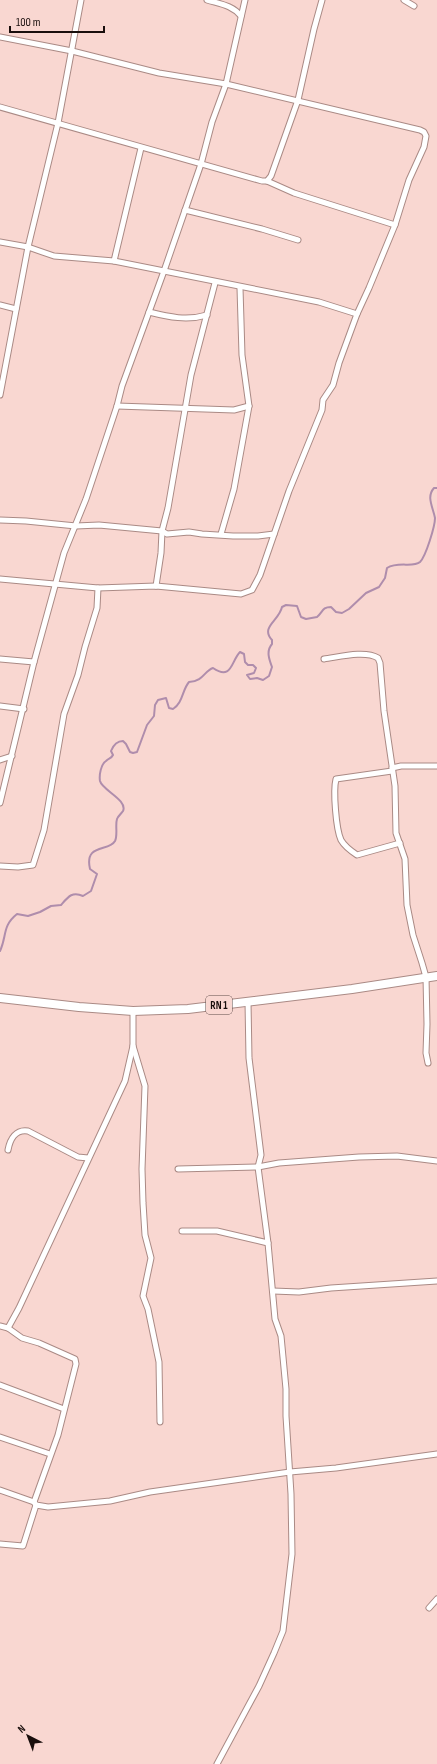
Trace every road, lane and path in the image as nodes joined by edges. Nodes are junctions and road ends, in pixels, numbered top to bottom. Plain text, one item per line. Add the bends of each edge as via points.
1 (81, 0) edge
2 (207, 0) edge
3 (245, 0) edge
4 (322, 0) edge
5 (404, 0) edge
6 (414, 6) dead end
7 (241, 16) junction
8 (0, 37) edge
9 (72, 51) junction
10 (226, 84) junction
11 (298, 100) junction
12 (1, 108) edge
13 (0, 115) edge
14 (58, 123) junction
15 (141, 148) junction
16 (201, 164) junction
17 (267, 181) junction
18 (185, 210) junction
19 (395, 225) junction
20 (298, 240) dead end
21 (0, 242) edge
22 (28, 247) junction
23 (114, 261) junction
24 (164, 271) junction
25 (215, 282) junction
26 (240, 288) junction
27 (0, 305) edge
28 (16, 309) junction
29 (149, 312) junction
30 (357, 314) junction
31 (207, 315) junction
32 (0, 395) edge
33 (117, 406) junction
34 (249, 406) junction
35 (186, 408) junction
36 (0, 520) edge
37 (76, 526) junction
38 (162, 531) junction
39 (221, 534) junction
40 (274, 534) junction
41 (0, 579) edge
42 (56, 583) junction
43 (156, 586) junction
44 (98, 588) junction
45 (0, 659) edge
46 (324, 659) dead end
47 (34, 662) junction
48 (0, 706) edge
49 (24, 709) junction
50 (12, 756) junction
51 (0, 760) edge
52 (437, 766) edge
53 (392, 770) junction
54 (0, 803) edge
55 (400, 843) junction
56 (0, 866) edge
57 (437, 976) edge
58 (426, 978) junction
59 (0, 998) edge
60 (248, 1002) junction
61 (133, 1011) junction
62 (133, 1046) junction
63 (428, 1063) dead end
64 (8, 1150) dead end
65 (88, 1158) junction
66 (437, 1160) edge
67 (258, 1167) junction
68 (178, 1170) dead end
69 (182, 1231) dead end
70 (268, 1243) junction
71 (437, 1280) edge
72 (274, 1291) junction
73 (0, 1326) edge
74 (8, 1328) junction
75 (0, 1385) edge
76 (64, 1409) junction
77 (160, 1422) dead end
78 (0, 1437) edge
79 (50, 1454) junction
80 (437, 1454) edge
81 (290, 1472) junction
82 (0, 1490) edge
83 (35, 1504) junction
84 (0, 1544) edge
85 (437, 1599) edge
86 (429, 1608) dead end
87 (217, 1764) edge

1 - 9 street
2 - 7 street via 230,6
3 - 7 street
4 - 11 street
5 - 6 street
7 - 10 street
8 - 9 street
9 - 10 street via 159,73
9 - 14 street
10 - 11 street
10 - 16 street via 212,122
11 - 17 street via 285,140
11 - 19 street via 424,132 424,147 409,180
12 - 13 street
12 - 14 street
14 - 15 street
14 - 22 street
15 - 16 street
15 - 23 street
16 - 17 street via 262,182
16 - 18 street
17 - 19 street via 294,193
18 - 20 street
18 - 24 street
19 - 30 street
21 - 22 street
22 - 23 street via 54,256
22 - 28 street
23 - 24 street
24 - 25 street
24 - 29 street
25 - 26 street
25 - 31 street
26 - 30 street via 319,302
26 - 34 street via 242,355
27 - 28 street
28 - 32 street
29 - 31 street via 181,318
29 - 33 street
30 - 40 street via 333,385 323,400 322,410
31 - 35 street via 191,375
33 - 35 street
33 - 37 street
34 - 35 street via 234,410
34 - 39 street via 234,489
35 - 38 street
36 - 37 street
37 - 38 street via 99,524
37 - 42 street via 64,553
38 - 39 street via 166,534
38 - 43 street
39 - 40 street
40 - 43 street via 260,575 252,590 245,594
41 - 42 street
42 - 44 street
42 - 47 street
43 - 44 street
44 - 56 street via 98,608 64,714 44,830 36,858 33,866
45 - 47 street
46 - 53 street via 358,654 372,654 378,658
47 - 49 street
48 - 49 street
49 - 50 street
50 - 51 street
50 - 54 street
52 - 53 street via 401,766
53 - 55 street via 396,833
53 - 55 street via 336,779 334,789 339,834 347,848 357,855
55 - 58 street via 405,859 407,905
57 - 58 main road, RN 1
58 - 60 main road, RN 1
58 - 63 street
59 - 61 main road, RN 1
60 - 61 main road, RN 1 via 188,1009
60 - 67 street via 249,1058 261,1155
61 - 62 street
62 - 65 street via 125,1081
62 - 77 street via 145,1086 143,1203 145,1235 151,1258 144,1296 159,1362
64 - 65 street via 13,1138 22,1130 78,1157
65 - 74 street
66 - 67 street via 397,1156 359,1157
67 - 68 street
67 - 70 street
69 - 70 street via 217,1231
70 - 72 street
71 - 72 street via 298,1292
72 - 81 street via 275,1319 281,1336 286,1389
73 - 74 street
74 - 76 street via 22,1338 75,1359 76,1364
75 - 76 street
76 - 79 street
78 - 79 street
79 - 83 street
80 - 81 street
81 - 83 street via 110,1501 55,1506
81 - 87 street via 292,1554 282,1631 259,1686
82 - 83 street
83 - 84 street via 23,1546
85 - 86 street

